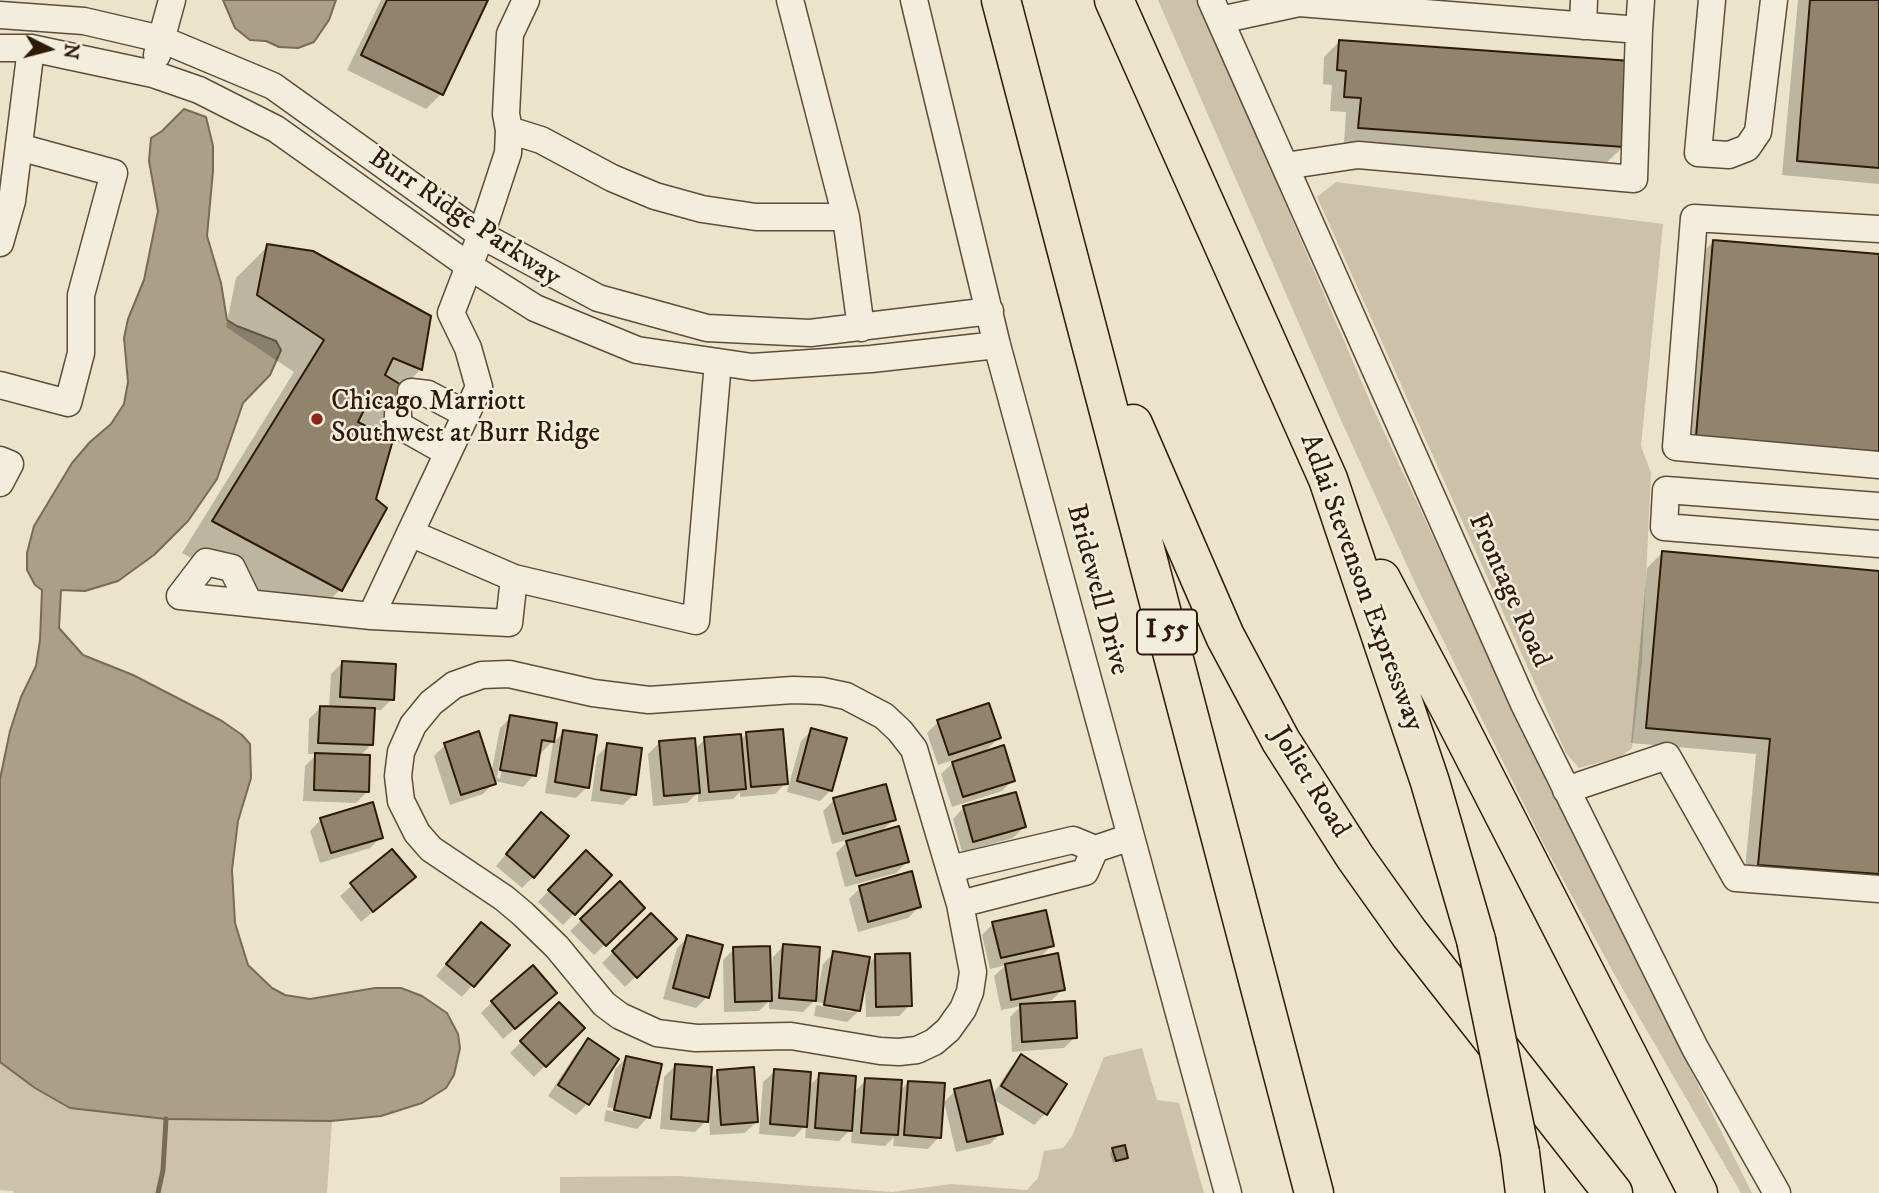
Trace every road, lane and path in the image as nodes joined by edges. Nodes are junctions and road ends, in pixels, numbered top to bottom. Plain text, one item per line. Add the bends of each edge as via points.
1 (172, 0) edge
2 (526, 0) edge
3 (790, 0) edge
4 (914, 0) edge
5 (1001, 0) edge
6 (1114, 0) edge
7 (1129, 0) edge
8 (1641, 0) edge
9 (1712, 0) edge
10 (1774, 0) edge
11 (1299, 2) edge
12 (1215, 10) edge
13 (1583, 13) edge
14 (0, 15) edge
15 (1639, 30) junction
16 (161, 39) junction
17 (0, 48) edge
18 (31, 48) junction
19 (153, 74) junction
20 (1154, 88) junction
21 (509, 130) junction
22 (19, 147) junction
23 (1285, 166) junction
24 (846, 217) junction
25 (1879, 229) edge
26 (481, 235) junction
27 (0, 243) edge
28 (469, 266) junction
29 (990, 312) junction
30 (1087, 324) junction
31 (861, 328) junction
32 (997, 345) junction
33 (718, 362) junction
34 (0, 385) edge
35 (466, 414) junction
36 (448, 453) junction
37 (0, 460) edge
38 (1879, 465) edge
39 (1328, 479) junction
40 (0, 483) edge
41 (1879, 506) edge
42 (410, 533) junction
43 (1879, 544) edge
44 (514, 578) junction
45 (249, 603) dead end
46 (371, 616) junction
47 (1566, 790) junction
48 (1131, 837) junction
49 (1095, 849) junction
50 (950, 869) junction
51 (1879, 889) edge
52 (960, 904) junction
53 (1247, 939) junction
54 (1228, 1193) edge
55 (1291, 1193) edge
56 (1314, 1193) edge
57 (1525, 1193) edge
58 (1613, 1193) edge
59 (1698, 1193) edge
60 (1777, 1193) edge

1 - 16 street
2 - 21 street via 510,34
3 - 24 street
4 - 29 street, Bridewell Drive
5 - 30 highway, I 55
6 - 20 highway, Adlai Stevenson Expressway
7 - 20 highway
8 - 15 street
9 - 10 street via 1698,153 1729,155 1747,148 1758,132
11 - 12 street
11 - 13 street
12 - 23 street, Frontage Road
13 - 15 street
14 - 16 street, Burr Ridge Parkway via 84,21
15 - 23 street via 1634,179 1358,155
16 - 19 street
16 - 26 street, Burr Ridge Parkway via 273,86
17 - 18 street, Burr Ridge Parkway
18 - 19 street, Burr Ridge Parkway
18 - 22 street
19 - 28 street, Burr Ridge Parkway via 200,90 276,129
20 - 39 highway, Adlai Stevenson Expressway
21 - 24 street via 541,139 655,196 702,209 756,217
21 - 26 street via 508,153
22 - 27 street via 12,201
22 - 34 street via 114,173 81,295 81,353 68,403
23 - 47 street, Frontage Road
24 - 31 street
25 - 38 street via 1694,218 1676,447
26 - 28 street
26 - 31 street, Burr Ridge Parkway via 598,298 707,328 810,333
28 - 33 street, Burr Ridge Parkway via 535,308 637,350
28 - 35 street via 451,313 468,348 479,387
29 - 31 street, Burr Ridge Parkway
29 - 32 street, Bridewell Drive
30 - 53 highway, I 55
30 - 58 highway, Joliet Road via 1226,636 1281,741 1409,933
32 - 33 street, Burr Ridge Parkway via 752,367
32 - 48 street, Bridewell Drive
33 - 44 street via 696,621
35 - 36 street
35 - 36 street via 428,394 405,403 398,422 402,427
36 - 42 street
37 - 40 street via 10,464
39 - 57 highway, Adlai Stevenson Expressway, bridge via 1430,782 1476,940
39 - 59 highway
41 - 43 street via 1666,490 1664,527
42 - 44 street
42 - 46 street
44 - 46 street via 509,623
45 - 46 street
47 - 51 street via 1667,756 1736,878
47 - 60 street, Frontage Road via 1695,1048
48 - 49 street
48 - 54 street, Bridewell Drive
49 - 50 street via 1073,840
49 - 52 street via 1085,872
50 - 52 street
50 - 52 street via 914,749 884,716 846,696 793,690 649,700 509,674 482,675 454,685 431,703 413,725 401,752 401,801 416,833 523,914 604,1004 657,1033 696,1038 791,1036 880,1051 917,1049 934,1042 948,1030 970,992 973,972
53 - 55 highway via 1254,1011
53 - 56 highway, I 55

